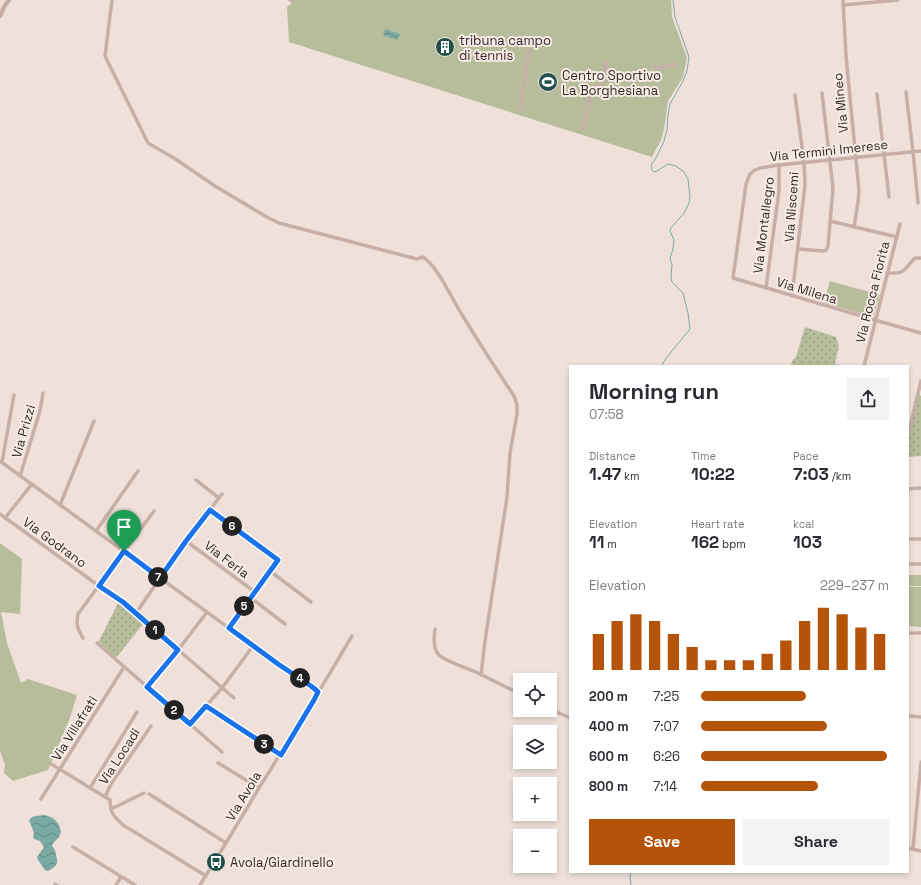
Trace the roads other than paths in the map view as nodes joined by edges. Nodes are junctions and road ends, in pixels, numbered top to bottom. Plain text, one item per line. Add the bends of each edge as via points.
1 (9, 0) edge
2 (112, 0) edge
3 (843, 0) edge
4 (898, 0) edge
5 (843, 6) junction
6 (0, 16) edge
7 (529, 50) dead end
8 (606, 62) dead end
9 (675, 64) dead end
10 (655, 67) dead end
11 (906, 92) dead end
12 (822, 93) dead end
13 (877, 94) dead end
14 (796, 95) dead end
15 (520, 110) dead end
16 (584, 129) dead end
17 (913, 151) junction
18 (921, 151) edge
19 (883, 155) junction
20 (856, 158) junction
21 (830, 160) junction
22 (804, 162) junction
23 (779, 165) junction
24 (889, 197) dead end
25 (918, 203) dead end
26 (830, 221) junction
27 (900, 224) dead end
28 (854, 227) junction
29 (897, 236) junction
30 (798, 249) junction
31 (921, 258) edge
32 (887, 273) junction
33 (734, 278) joint
34 (766, 288) junction
35 (792, 296) junction
36 (875, 320) junction
37 (921, 333) edge
38 (864, 365) edge
39 (921, 382) edge
40 (43, 392) dead end
41 (14, 395) dead end
42 (909, 410) edge
43 (914, 411) junction
44 (94, 421) dead end
45 (909, 431) edge
46 (1, 461) edge
47 (138, 471) dead end
48 (20, 476) junction
49 (196, 480) dead end
50 (32, 484) junction
51 (921, 488) edge
52 (909, 489) edge
53 (222, 494) dead end
54 (219, 498) junction
55 (60, 505) junction
56 (210, 510) junction
57 (154, 511) dead end
58 (0, 514) edge
59 (5, 518) junction
60 (96, 531) junction
61 (909, 539) edge
62 (921, 539) edge
63 (186, 541) junction
64 (124, 551) junction
65 (909, 564) edge
66 (921, 564) edge
67 (270, 571) junction
68 (160, 578) junction
69 (99, 586) junction
70 (255, 592) junction
71 (251, 598) junction
72 (311, 602) dead end
73 (207, 612) junction
74 (136, 613) junction
75 (285, 624) dead end
76 (229, 628) junction
77 (435, 630) dead end
78 (909, 633) edge
79 (921, 633) edge
80 (352, 636) dead end
81 (83, 638) dead end
82 (97, 643) dead end
83 (253, 646) junction
84 (178, 650) junction
85 (124, 667) junction
86 (482, 675) junction
87 (147, 687) junction
88 (222, 688) junction
89 (513, 690) edge
90 (318, 692) junction
91 (234, 698) dead end
92 (206, 706) junction
93 (137, 712) dead end
94 (557, 712) edge
95 (909, 716) edge
96 (921, 717) edge
97 (569, 718) edge
98 (190, 724) junction
99 (151, 726) dead end
100 (222, 752) dead end
101 (281, 755) junction
102 (921, 762) edge
103 (218, 763) dead end
104 (51, 764) dead end
105 (60, 769) junction
106 (90, 788) junction
107 (259, 788) junction
108 (144, 792) dead end
109 (149, 794) dead end
110 (105, 797) junction
111 (41, 799) dead end
112 (111, 809) junction
113 (226, 843) junction
114 (73, 847) dead end
115 (909, 848) edge
116 (913, 849) junction
117 (921, 850) edge
118 (206, 876) junction
119 (121, 877) junction
120 (116, 885) edge
121 (135, 885) edge
122 (200, 885) edge

1 - 6 street
2 - 86 street via 105,57 149,144 279,223 416,259 423,257 429,261 514,396 517,414
3 - 5 street, Via Mineo
4 - 5 street
5 - 20 street, Via Mineo
7 - 15 street
8 - 16 street via 602,84 591,87
9 - 10 street
11 - 17 street
12 - 21 street
13 - 19 street
14 - 22 street, Via Niscemi
17 - 18 street, Via Termini Imerese
17 - 19 street, Via Termini Imerese
17 - 25 street
19 - 20 street, Via Termini Imerese
19 - 24 street
20 - 21 street, Via Termini Imerese
20 - 28 street, Via Mineo via 859,195
21 - 22 street, Via Termini Imerese
21 - 26 street via 833,188
22 - 23 street, Via Termini Imerese
22 - 30 street, Via Niscemi via 805,187
23 - 33 street, Via Termini Imerese via 757,169 748,179
23 - 34 street, Via Montallegro via 780,188
26 - 28 street
26 - 30 street via 826,250
27 - 29 street, Via Rocca Fiorita
28 - 29 street
29 - 32 street, Via Rocca Fiorita
30 - 35 street, Via Niscemi
31 - 32 street via 915,258 902,272
32 - 36 street, Via Rocca Fiorita
33 - 34 street, Via Milena
34 - 35 street, Via Milena
35 - 36 street, Via Milena
36 - 37 street, Via Milena
36 - 38 street, Via Rocca Fiorita
39 - 43 street
40 - 48 street, Via Prizzi via 40,411
41 - 46 street
42 - 43 street
43 - 45 street
44 - 55 street
46 - 48 street
47 - 60 street
48 - 50 street
49 - 54 street
50 - 55 street
50 - 59 street
51 - 52 street
53 - 54 street
54 - 56 street
55 - 60 street
56 - 63 street
56 - 67 street via 278,560
57 - 64 street
58 - 59 street, Via Godrano
59 - 69 street, Via Godrano
60 - 64 street
61 - 62 street
63 - 68 street
63 - 70 street, Via Ferla
64 - 68 street
64 - 69 street
65 - 66 street
67 - 70 street
67 - 72 street
68 - 73 street
68 - 74 street
69 - 74 street, Via Godrano
69 - 81 street via 78,614 76,623
70 - 71 street
71 - 75 street
71 - 76 street
73 - 76 street
73 - 84 street
74 - 84 street, Via Godrano
76 - 83 street
77 - 86 street via 435,646 439,654
78 - 79 street
80 - 90 street, Via Avola
82 - 85 street
83 - 88 street
83 - 90 street
84 - 87 street
84 - 88 street, Via Godrano
85 - 87 street
85 - 105 street, Via Villafrati
86 - 89 street
87 - 98 street
88 - 91 street, Via Godrano
88 - 92 street
90 - 101 street, Via Avola
92 - 98 street
92 - 101 street
93 - 106 street
94 - 97 street
95 - 96 street
98 - 100 street
99 - 110 street, Via Locadi
101 - 107 street, Via Avola
102 - 116 street
103 - 107 street
104 - 105 street
105 - 106 street
105 - 111 street, Via Villafrati
106 - 110 street
107 - 113 street, Via Avola
108 - 112 street
109 - 113 street
110 - 112 street via 110,800
112 - 118 street via 123,825
113 - 118 street, Via Avola
114 - 119 street
115 - 116 street
116 - 117 street
118 - 122 street, Via Avola
119 - 120 street
119 - 121 street

